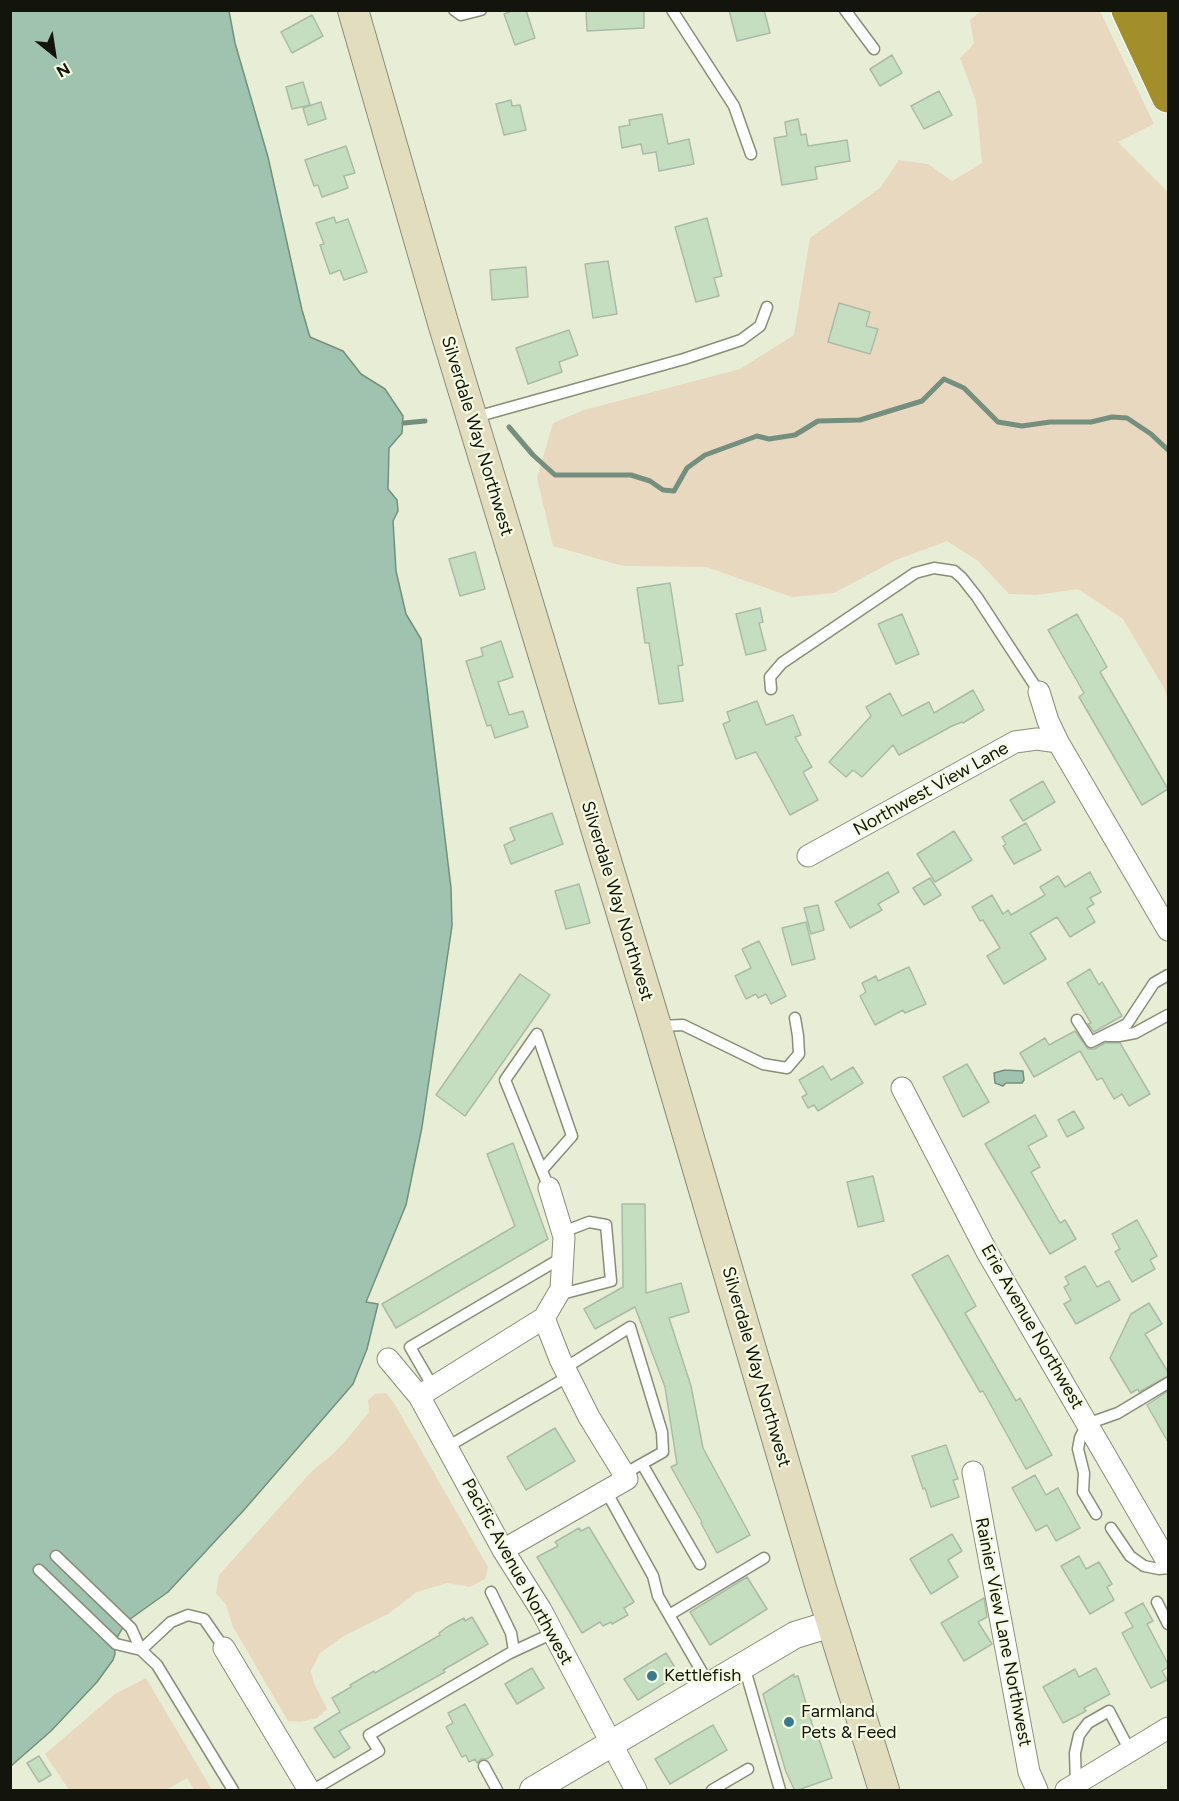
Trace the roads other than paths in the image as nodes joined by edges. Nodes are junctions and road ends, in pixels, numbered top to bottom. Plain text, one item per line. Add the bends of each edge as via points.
1 (353, 10) edge
2 (454, 10) edge
3 (481, 10) edge
4 (672, 10) edge
5 (845, 10) edge
6 (1128, 10) edge
7 (1155, 10) edge
8 (1168, 42) edge
9 (874, 49) dead end
10 (1168, 96) edge
11 (751, 154) dead end
12 (767, 307) dead end
13 (472, 418) junction
14 (771, 689) dead end
15 (1039, 692) joint
16 (1058, 742) junction
17 (808, 856) dead end
18 (1168, 930) edge
19 (1168, 975) edge
20 (1168, 1015) edge
21 (795, 1018) dead end
22 (1077, 1020) dead end
23 (656, 1026) junction
24 (1104, 1035) junction
25 (902, 1088) dead end
26 (546, 1179) junction
27 (562, 1232) junction
28 (563, 1257) junction
29 (557, 1295) junction
30 (543, 1318) junction
31 (388, 1359) dead end
32 (567, 1372) junction
33 (1168, 1383) edge
34 (426, 1391) junction
35 (1087, 1424) junction
36 (447, 1447) junction
37 (642, 1464) junction
38 (973, 1472) dead end
39 (624, 1474) junction
40 (606, 1491) junction
41 (1096, 1514) dead end
42 (1111, 1528) dead end
43 (503, 1550) junction
44 (56, 1556) dead end
45 (764, 1558) dead end
46 (700, 1564) dead end
47 (1168, 1565) edge
48 (39, 1570) dead end
49 (491, 1592) dead end
50 (1157, 1602) dead end
51 (669, 1615) junction
52 (831, 1624) junction
53 (1168, 1624) edge
54 (553, 1633) junction
55 (224, 1648) joint
56 (141, 1650) junction
57 (514, 1651) junction
58 (744, 1666) junction
59 (710, 1687) junction
60 (1168, 1728) edge
61 (611, 1746) junction
62 (1130, 1751) junction
63 (484, 1766) dead end
64 (748, 1769) dead end
65 (1071, 1787) edge
66 (308, 1790) edge
67 (233, 1791) edge
68 (497, 1791) edge
69 (533, 1791) edge
70 (636, 1791) edge
71 (712, 1791) edge
72 (780, 1791) edge
73 (884, 1791) edge
74 (1037, 1791) edge

1 - 13 main road, Silverdale Way Northwest
2 - 3 lane via 460,15
4 - 11 lane via 734,106
5 - 9 lane
6 - 10 highway
7 - 8 highway
12 - 13 lane via 760,326 741,340
13 - 23 main road, Silverdale Way Northwest
14 - 15 lane via 770,676 782,663 915,573 934,568 954,571 962,578
15 - 16 street
16 - 17 street, Northwest View Lane via 1015,742
16 - 18 street
19 - 24 lane via 1154,983 1127,1024
20 - 24 lane via 1135,1033
21 - 23 lane via 799,1054 787,1068 763,1064 683,1025
22 - 24 lane via 1091,1042
23 - 52 main road, Silverdale Way Northwest
25 - 35 street, Erie Avenue Northwest via 987,1252
26 - 26 lane via 572,1136 537,1034 505,1080
26 - 27 street
27 - 28 street
27 - 29 lane via 589,1222 606,1225 611,1281
28 - 29 street via 561,1289
28 - 34 lane via 410,1347
29 - 30 street
30 - 32 street
30 - 34 street
31 - 34 street, Pacific Avenue Northwest
32 - 36 lane
32 - 37 lane via 630,1327 662,1432 663,1452
32 - 39 street
33 - 35 lane via 1118,1413
34 - 36 street, Pacific Avenue Northwest
35 - 41 lane via 1078,1449 1084,1473 1083,1492
35 - 47 street, Erie Avenue Northwest
36 - 43 street, Pacific Avenue Northwest
37 - 39 lane
37 - 46 lane
38 - 74 street, Rainier View Lane Northwest via 1029,1772
39 - 40 street via 627,1479
40 - 43 street
40 - 51 lane via 653,1576
42 - 47 lane via 1130,1556 1144,1566
43 - 54 street, Pacific Avenue Northwest
44 - 56 lane via 131,1628
45 - 51 lane
48 - 56 lane via 116,1644
49 - 57 lane via 511,1633
50 - 53 lane
51 - 59 lane
52 - 58 street via 795,1635
52 - 73 main road, Silverdale Way Northwest
54 - 57 lane
54 - 61 street, Pacific Avenue Northwest
55 - 56 lane via 204,1619 188,1615 171,1622
55 - 66 street
56 - 67 lane via 157,1665
57 - 66 lane via 369,1735 379,1751
58 - 59 street
58 - 72 lane
59 - 61 street
60 - 62 street
61 - 69 street
61 - 70 street, Pacific Avenue Northwest
62 - 65 street
62 - 65 lane via 1109,1711 1088,1723 1079,1735
63 - 68 lane
64 - 71 lane

